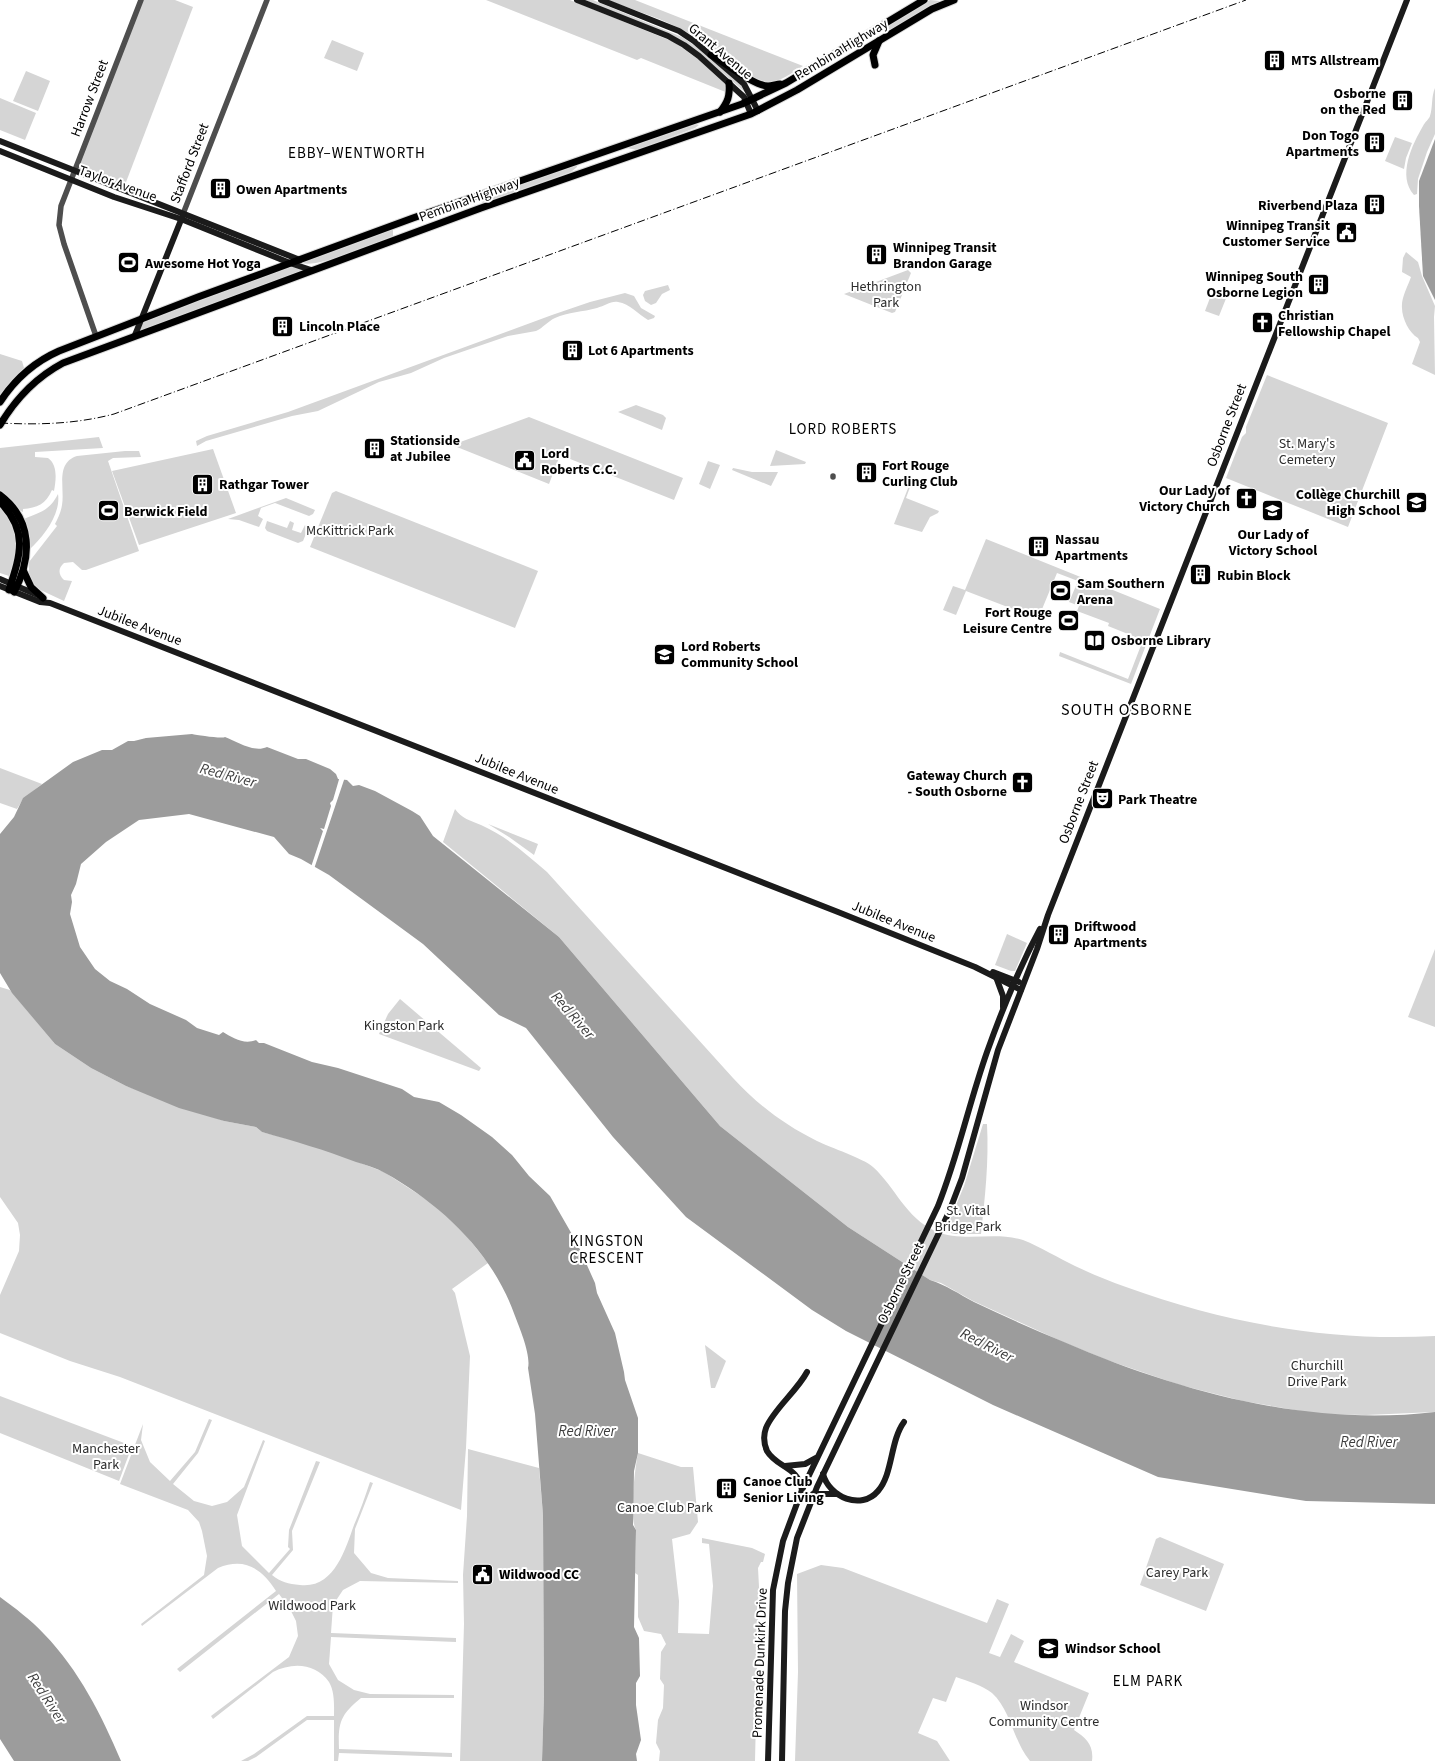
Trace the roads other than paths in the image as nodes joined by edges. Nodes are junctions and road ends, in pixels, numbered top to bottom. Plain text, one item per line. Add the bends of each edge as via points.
1 (141, 0) edge
2 (266, 0) edge
3 (577, 0) edge
4 (601, 0) edge
5 (924, 0) edge
6 (954, 0) edge
7 (1406, 0) edge
8 (879, 40) junction
9 (711, 55) junction
10 (819, 63) junction
11 (875, 64) dead end
12 (811, 81) junction
13 (729, 83) junction
14 (786, 83) junction
15 (749, 101) junction
16 (754, 112) junction
17 (720, 113) junction
18 (0, 142) edge
19 (0, 151) edge
20 (75, 171) junction
21 (72, 180) junction
22 (182, 216) junction
23 (300, 260) junction
24 (290, 263) junction
25 (311, 270) junction
26 (142, 318) junction
27 (135, 335) junction
28 (96, 336) junction
29 (0, 402) edge
30 (0, 425) edge
31 (0, 495) edge
32 (0, 502) edge
33 (24, 572) junction
34 (0, 580) edge
35 (0, 586) edge
36 (12, 588) junction
37 (43, 598) junction
38 (50, 603) junction
39 (1048, 915) junction
40 (975, 967) junction
41 (996, 977) junction
42 (1014, 984) junction
43 (1022, 987) junction
44 (1003, 1011) junction
45 (807, 1372) dead end
46 (846, 1400) joint
47 (856, 1405) joint
48 (904, 1422) dead end
49 (820, 1454) junction
50 (785, 1466) junction
51 (823, 1474) junction
52 (802, 1490) junction
53 (814, 1494) junction
54 (837, 1494) junction
55 (768, 1761) edge
56 (782, 1761) edge

1 - 20 street, Harrow Street
2 - 22 street, Stafford Street
3 - 13 main road, Grant Avenue via 668,36 684,45
4 - 9 main road, Grant Avenue via 679,31
5 - 10 main road, Pembina Highway
6 - 8 main road, Pembina Highway
7 - 39 main road, Osborne Street
8 - 11 main road via 873,54
8 - 12 main road, Pembina Highway
9 - 14 main road via 753,81 768,86
9 - 15 main road, Grant Avenue via 744,84
10 - 12 main road via 813,70
10 - 14 main road, Pembina Highway
12 - 16 main road, Pembina Highway
13 - 15 main road, Grant Avenue
13 - 17 main road via 730,95
14 - 15 main road, Pembina Highway
15 - 16 main road, Grant Avenue
15 - 17 main road, Pembina Highway
16 - 25 main road, Pembina Highway
17 - 23 main road, Pembina Highway
18 - 20 main road, Taylor Avenue
19 - 21 main road, Taylor Avenue
20 - 21 street, Harrow Street
20 - 22 main road, Taylor Avenue
21 - 22 main road, Taylor Avenue via 114,198
21 - 28 street, Harrow Street via 61,206 59,225
22 - 23 main road, Taylor Avenue
22 - 24 main road, Taylor Avenue
22 - 26 main road, Stafford Street
23 - 24 main road, Pembina Highway
24 - 25 main road, Taylor Avenue
24 - 26 main road, Pembina Highway
25 - 27 main road, Pembina Highway
26 - 27 main road, Stafford Street
26 - 28 main road, Pembina Highway
27 - 30 main road, Pembina Highway via 46,372 19,397
28 - 29 main road, Pembina Highway via 38,362 19,378
31 - 33 main road via 17,513 24,528 27,546
32 - 36 main road via 12,517 20,541
33 - 36 main road
33 - 37 main road via 31,587
34 - 36 main road, Jubilee Avenue
35 - 36 main road, Jubilee Avenue
36 - 37 main road, Jubilee Avenue
36 - 38 main road, Jubilee Avenue via 40,602
37 - 38 main road, Jubilee Avenue
38 - 40 main road, Jubilee Avenue
39 - 42 main road, Osborne Street
39 - 43 main road, Osborne Street
40 - 41 main road, Jubilee Avenue
40 - 42 main road, Jubilee Avenue via 998,974
41 - 42 main road, Jubilee Avenue
41 - 44 main road via 1003,996
42 - 43 main road, Jubilee Avenue
42 - 44 main road, Osborne Street
43 - 47 main road, Osborne Street via 998,1050 962,1178 949,1212
44 - 46 main road, Osborne Street via 986,1053 951,1174
45 - 50 main road via 764,1433 767,1450
46 - 49 main road, Promenade Dunkirk Drive
47 - 51 main road, Promenade Dunkirk Drive
48 - 54 main road via 880,1489 863,1500 850,1500
49 - 50 main road via 808,1463
49 - 52 main road, Promenade Dunkirk Drive
50 - 52 main road via 798,1478
51 - 53 main road, Promenade Dunkirk Drive
51 - 54 main road
52 - 55 main road, Promenade Dunkirk Drive via 783,1541 773,1590
53 - 54 main road
53 - 56 main road, Promenade Dunkirk Drive via 797,1538 787,1590

